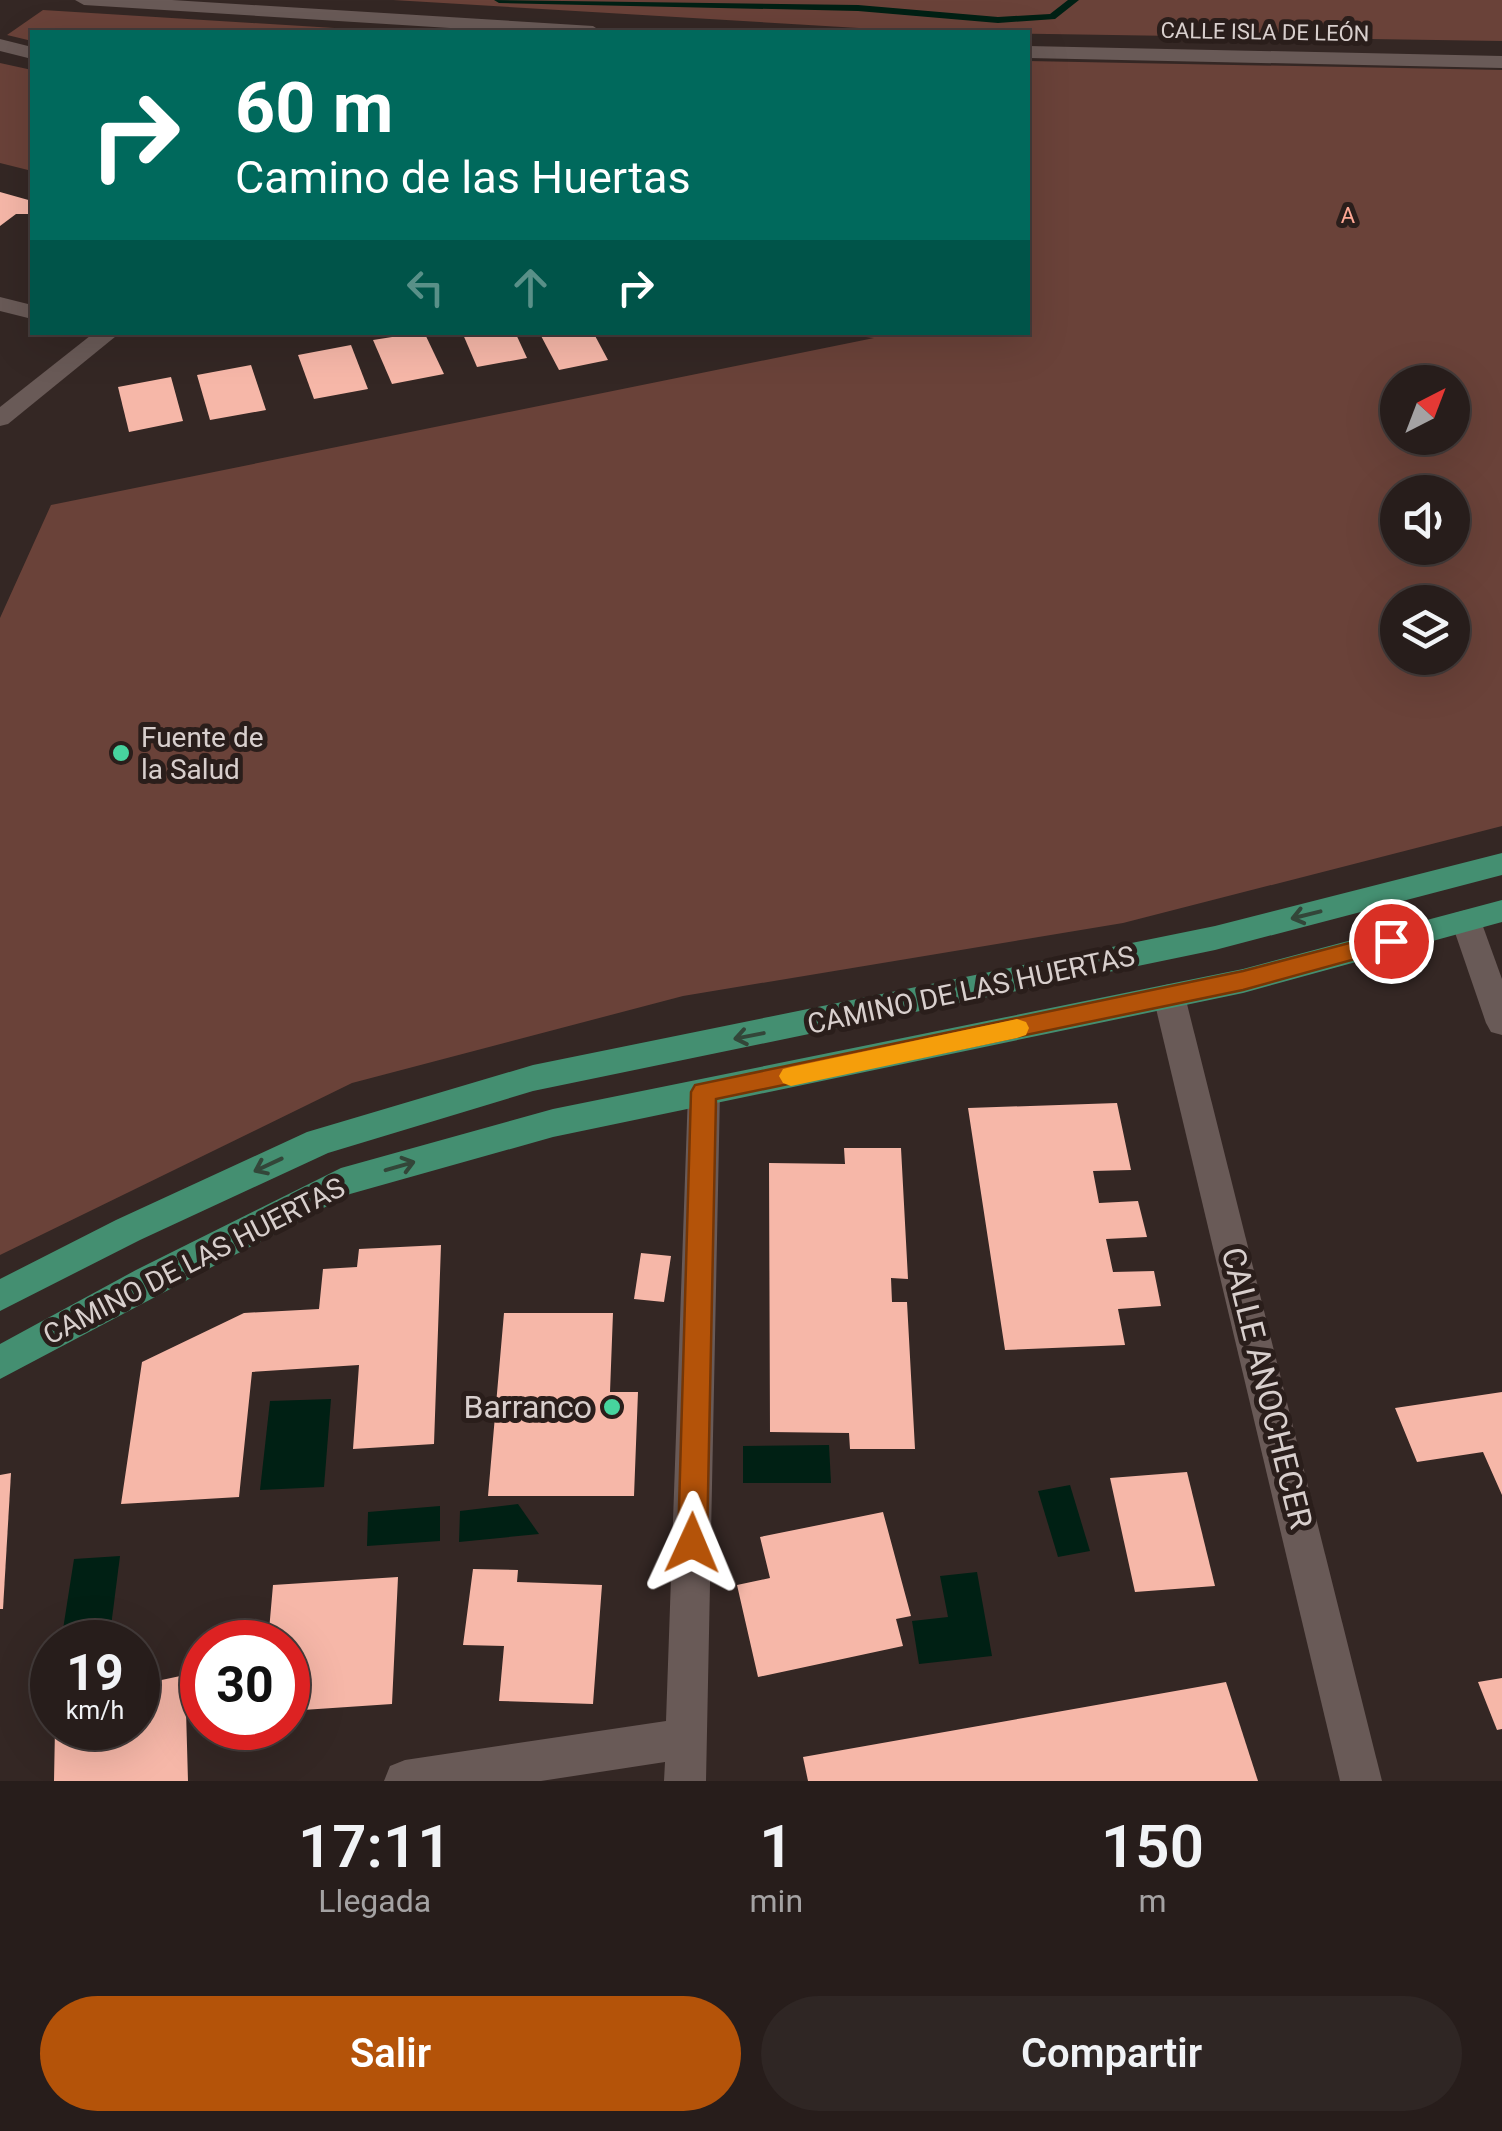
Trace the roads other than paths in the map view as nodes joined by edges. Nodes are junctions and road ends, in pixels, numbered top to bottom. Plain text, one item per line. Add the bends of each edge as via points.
1 (84, 0) edge
2 (561, 30) edge
3 (0, 45) edge
4 (30, 52) edge
5 (1030, 52) edge
6 (1502, 62) edge
7 (0, 304) edge
8 (30, 312) edge
9 (106, 335) edge
10 (0, 419) edge
11 (1502, 864) edge
12 (1502, 911) edge
13 (1466, 921) junction
14 (1170, 996) junction
15 (1502, 1023) edge
16 (704, 1092) junction
17 (0, 1296) edge
18 (0, 1363) edge
19 (687, 1738) junction
20 (405, 1781) edge
21 (684, 1781) edge
22 (1361, 1781) edge

1 - 2 street
3 - 4 street
5 - 6 street, CALLE ISLA DE LEÓN
7 - 8 street
9 - 10 street
11 -> 17 main road, CAMINO DE LAS HUERTAS via 1214,938 533,1078 318,1142
12 - 13 main road, CAMINO DE LAS HUERTAS
13 - 14 main road, CAMINO DE LAS HUERTAS
13 - 15 street
14 - 16 main road, CAMINO DE LAS HUERTAS
14 - 22 street, CALLE ANOCHECER
18 -> 16 main road, CAMINO DE LAS HUERTAS via 342,1182 553,1122
16 - 19 street
19 - 20 street
19 - 21 street

